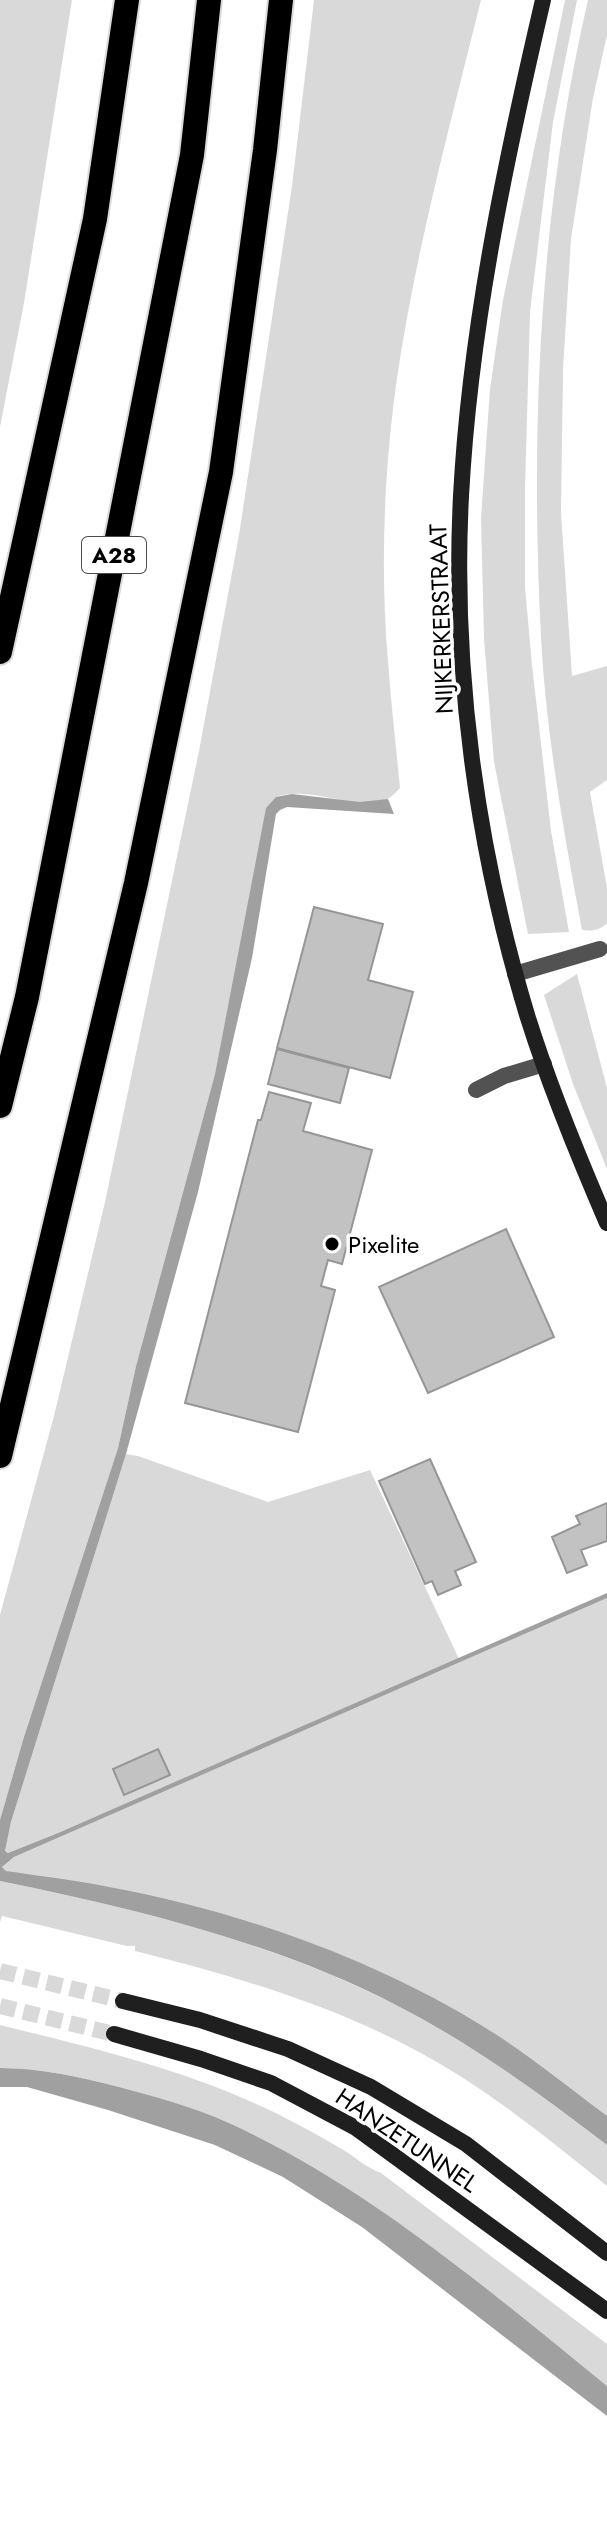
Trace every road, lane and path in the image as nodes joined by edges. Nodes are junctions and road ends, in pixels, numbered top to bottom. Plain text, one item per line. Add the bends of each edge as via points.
1 (127, 0) edge
2 (209, 0) edge
3 (281, 0) edge
4 (543, 0) edge
5 (0, 652) edge
6 (600, 949) dead end
7 (515, 974) junction
8 (544, 1064) junction
9 (476, 1090) dead end
10 (0, 1106) edge
11 (607, 1223) edge
12 (0, 1456) edge
13 (123, 2001) tunnel mouth
14 (114, 2034) tunnel mouth
15 (607, 2253) edge
16 (607, 2311) edge

1 - 5 highway via 95,219
2 - 10 highway, A28 via 192,155 27,997
3 - 12 highway via 221,472 136,883
4 - 7 main road, NIJKERKERSTRAAT via 485,279 461,499 461,628 472,746 489,858
6 - 7 lane
7 - 8 main road, NIJKERKERSTRAAT
8 - 9 lane
8 - 11 main road, NIJKERKERSTRAAT
13 - 15 main road, HANZETUNNEL via 288,2049 371,2087 466,2144
14 - 16 main road, HANZETUNNEL via 271,2083 356,2128

